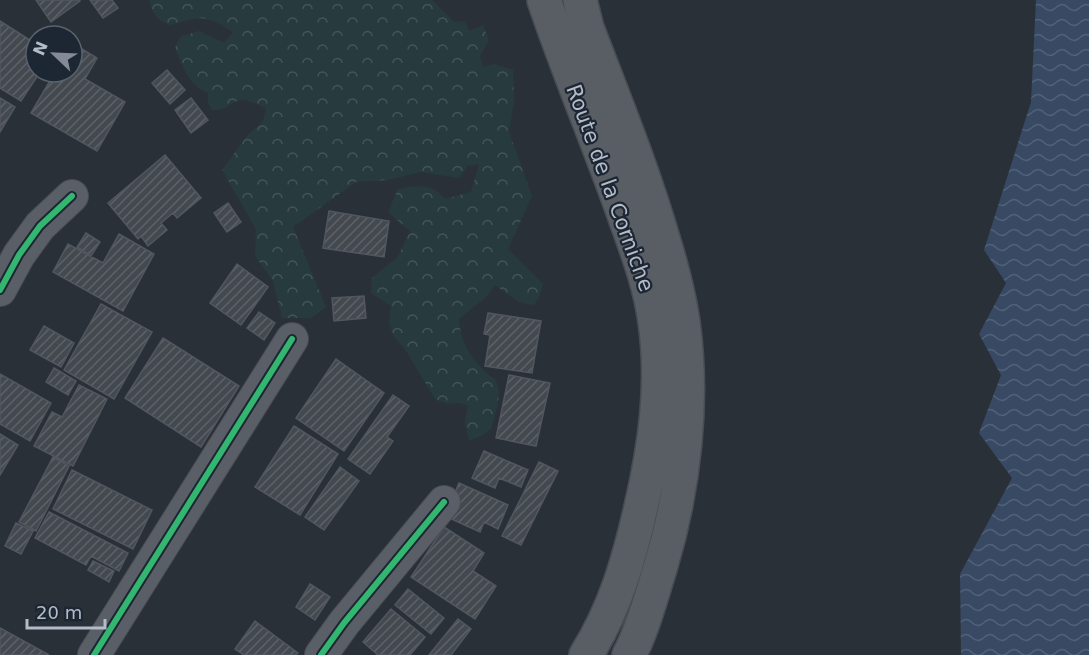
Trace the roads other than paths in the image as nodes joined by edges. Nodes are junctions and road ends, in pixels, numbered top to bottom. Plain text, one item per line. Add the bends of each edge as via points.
1 (544, 0) edge
2 (580, 0) edge
3 (72, 196) dead end
4 (0, 291) edge
5 (292, 339) dead end
6 (444, 502) dead end
7 (94, 655) edge
8 (321, 655) edge
9 (585, 655) edge
10 (629, 655) edge

1 - 9 main road, Route de la Corniche via 645,273 656,322 658,383 651,464 626,572
2 - 10 main road, Route de la Corniche via 652,199 683,321 686,359 686,428 672,529
3 - 4 street via 40,226
5 - 7 street
6 - 8 street

